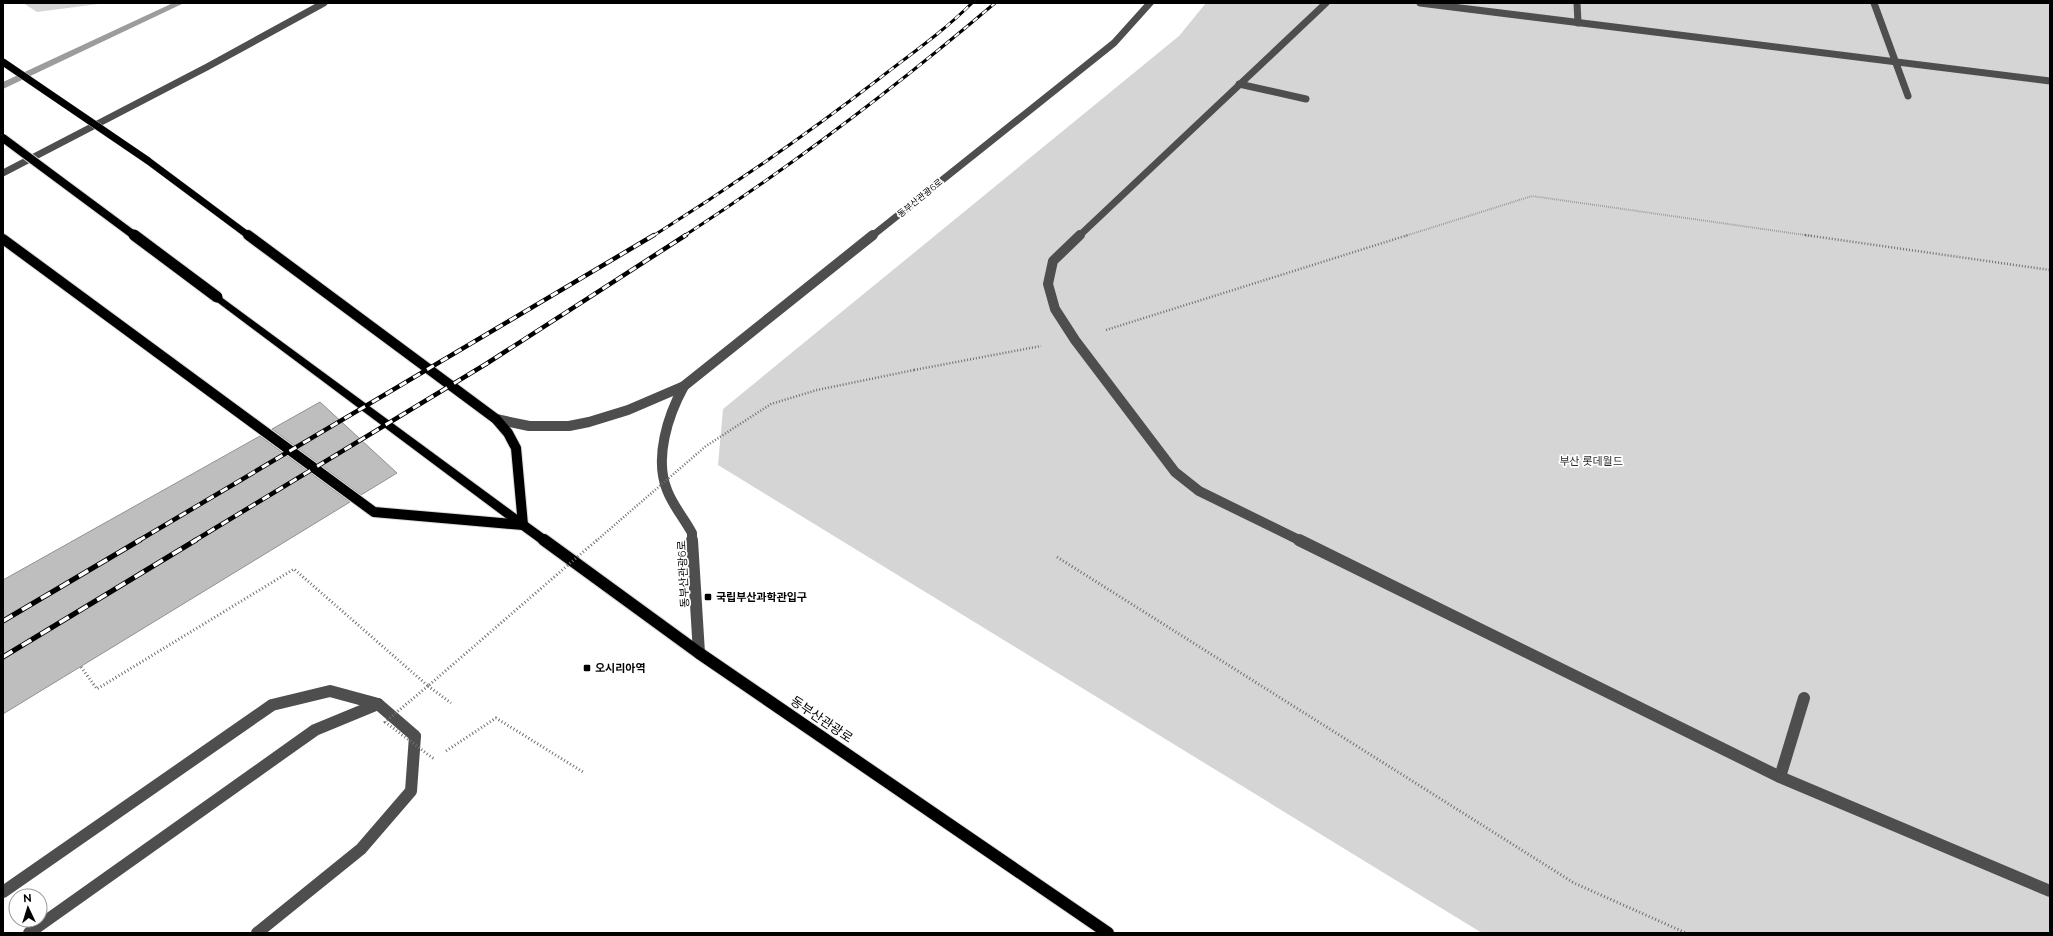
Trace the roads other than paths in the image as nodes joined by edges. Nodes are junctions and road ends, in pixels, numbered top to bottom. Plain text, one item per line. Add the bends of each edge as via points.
1 (324, 3) edge
2 (1150, 3) edge
3 (1326, 3) edge
4 (1420, 3) edge
5 (1577, 3) edge
6 (1874, 3) edge
7 (1578, 23) junction
8 (3, 62) edge
9 (1896, 62) junction
10 (2050, 81) edge
11 (1239, 84) junction
12 (1908, 96) dead end
13 (1306, 99) dead end
14 (3, 138) edge
15 (6, 171) edge
16 (4, 240) edge
17 (684, 386) junction
18 (496, 419) junction
19 (523, 525) junction
20 (699, 652) junction
21 (1804, 698) dead end
22 (378, 704) junction
23 (1780, 777) junction
24 (2050, 891) edge
25 (3, 892) edge
26 (29, 933) edge
27 (257, 933) edge
28 (1108, 933) edge

1 - 15 street
2 - 17 street, 동부산관광6로 via 1114,43
3 - 11 street
4 - 7 street
5 - 7 street
6 - 9 street
7 - 9 street
8 - 18 main road, bridge via 147,160
9 - 10 street
9 - 12 street
11 - 13 street
11 - 23 street via 1053,261 1048,284 1055,309 1075,340 1175,472 1199,491
14 - 19 highway, bridge
16 - 19 main road via 374,512
17 - 18 street, 동부산관광6로 via 621,414 568,426 528,426
17 - 20 street, 동부산관광6로 via 673,408 667,432 663,460 664,482 670,499 685,517 692,533
18 - 19 main road via 516,448
19 - 20 main road, 동부산관광로
20 - 28 main road, 동부산관광로
21 - 23 street
22 - 25 street via 330,690 272,705
22 - 26 street via 316,730
22 - 27 street via 415,736 411,791 361,848
23 - 24 street

